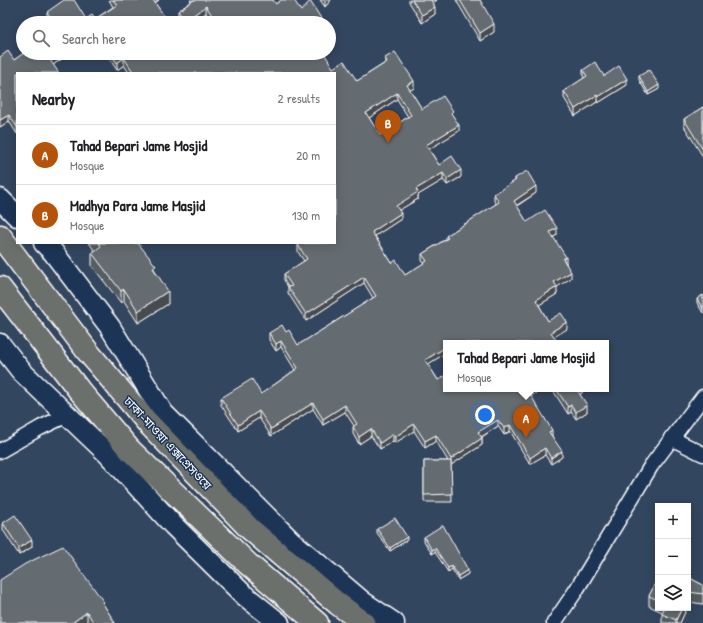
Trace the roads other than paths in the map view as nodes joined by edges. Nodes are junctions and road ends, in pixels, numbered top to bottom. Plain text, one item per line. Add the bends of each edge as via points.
1 (0, 199) edge
2 (16, 215) edge
3 (0, 236) edge
4 (45, 244) edge
5 (0, 288) edge
6 (0, 344) edge
7 (703, 397) edge
8 (67, 415) junction
9 (672, 438) junction
10 (0, 451) edge
11 (703, 454) edge
12 (279, 623) edge
13 (317, 623) edge
14 (364, 623) edge
15 (394, 623) edge
16 (554, 623) edge

1 - 2 main road
3 - 14 highway, ঢাকা-মাওয়া এক্সপ্রেসওয়ে via 88,352 147,422 249,528
4 - 15 main road via 110,327 163,413 290,540 364,602
5 - 13 highway via 79,390 130,450 248,564
6 - 8 main road via 22,372
7 - 9 street
8 - 10 street
8 - 12 main road via 108,454 200,552 244,595
9 - 11 street
9 - 16 street via 651,466

